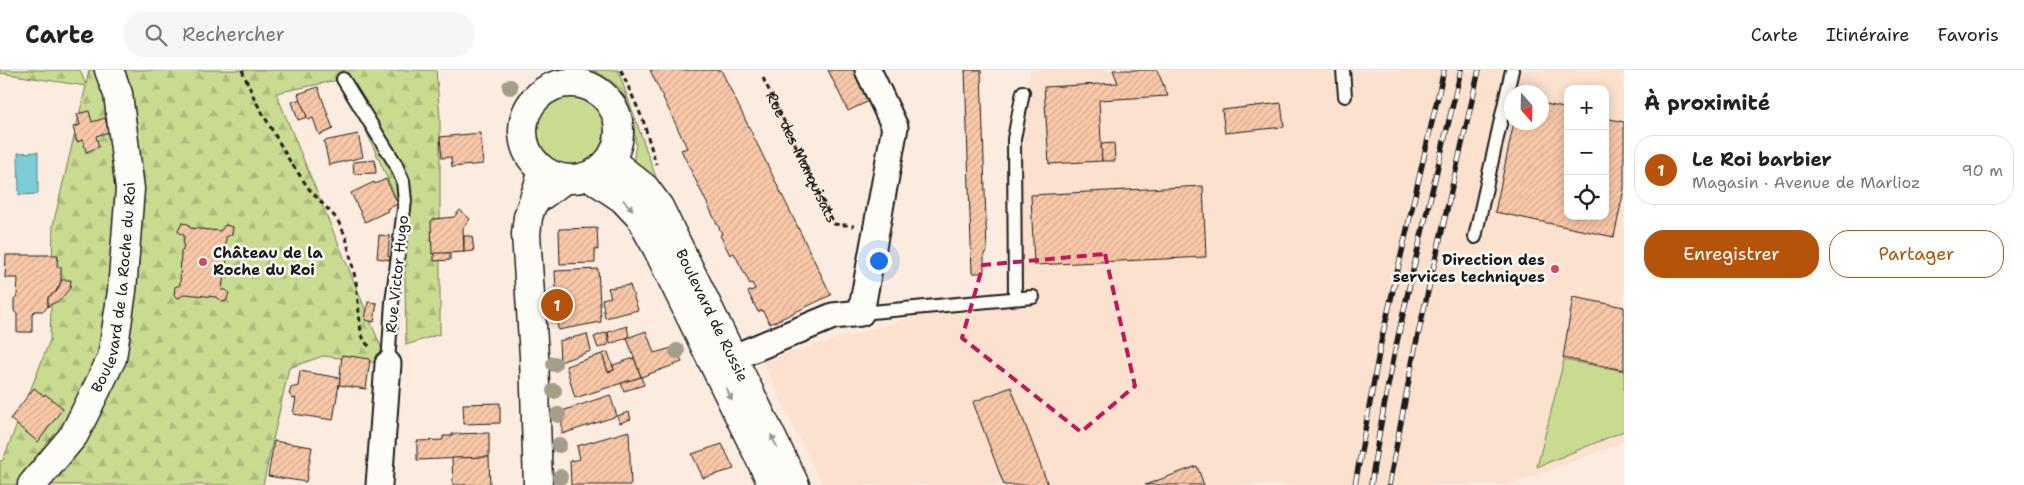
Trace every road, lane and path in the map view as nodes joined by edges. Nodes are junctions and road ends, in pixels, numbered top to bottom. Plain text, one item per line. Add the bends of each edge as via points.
1 (109, 70) edge
2 (242, 70) edge
3 (621, 70) edge
4 (868, 70) edge
5 (1343, 70) edge
6 (1512, 70) edge
7 (584, 77) edge
8 (551, 78) edge
9 (763, 78) dead end
10 (343, 79) dead end
11 (1023, 92) dead end
12 (1345, 96) dead end
13 (656, 166) dead end
14 (577, 171) junction
15 (876, 229) junction
16 (1475, 237) dead end
17 (1033, 297) dead end
18 (1015, 298) junction
19 (861, 313) junction
20 (724, 361) junction
21 (388, 364) junction
22 (32, 485) edge
23 (379, 485) edge
24 (538, 485) edge
25 (773, 485) edge
26 (795, 485) edge

1 - 22 main road, Boulevard de la Roche du Roi via 118,94 130,188 122,291 112,358 74,435
2 - 21 path via 288,158 309,189 337,219 346,237 356,282 361,333 365,342
3 - 13 path via 643,120
4 - 15 street via 895,127
5 - 12 lane
6 - 16 lane
7 - 8 main road via 570,82
7 - 14 main road via 607,98 616,112 620,129 617,145
8 - 14 main road via 525,114 522,130 525,145 532,160
9 - 15 path, Rue des Marquisats via 834,224
10 - 21 lane, Rue Victor Hugo via 403,181 405,201
11 - 18 lane via 1014,139
14 - 20 main road, Boulevard de Russie via 645,188 659,207
14 - 24 main road via 533,202 528,216 526,234
15 - 19 street
17 - 18 lane
18 - 19 lane
19 - 20 street via 833,316
20 -> 25 main road, Boulevard de Russie
26 -> 20 main road, Boulevard de Russie
21 - 23 street, Rue Victor Hugo

